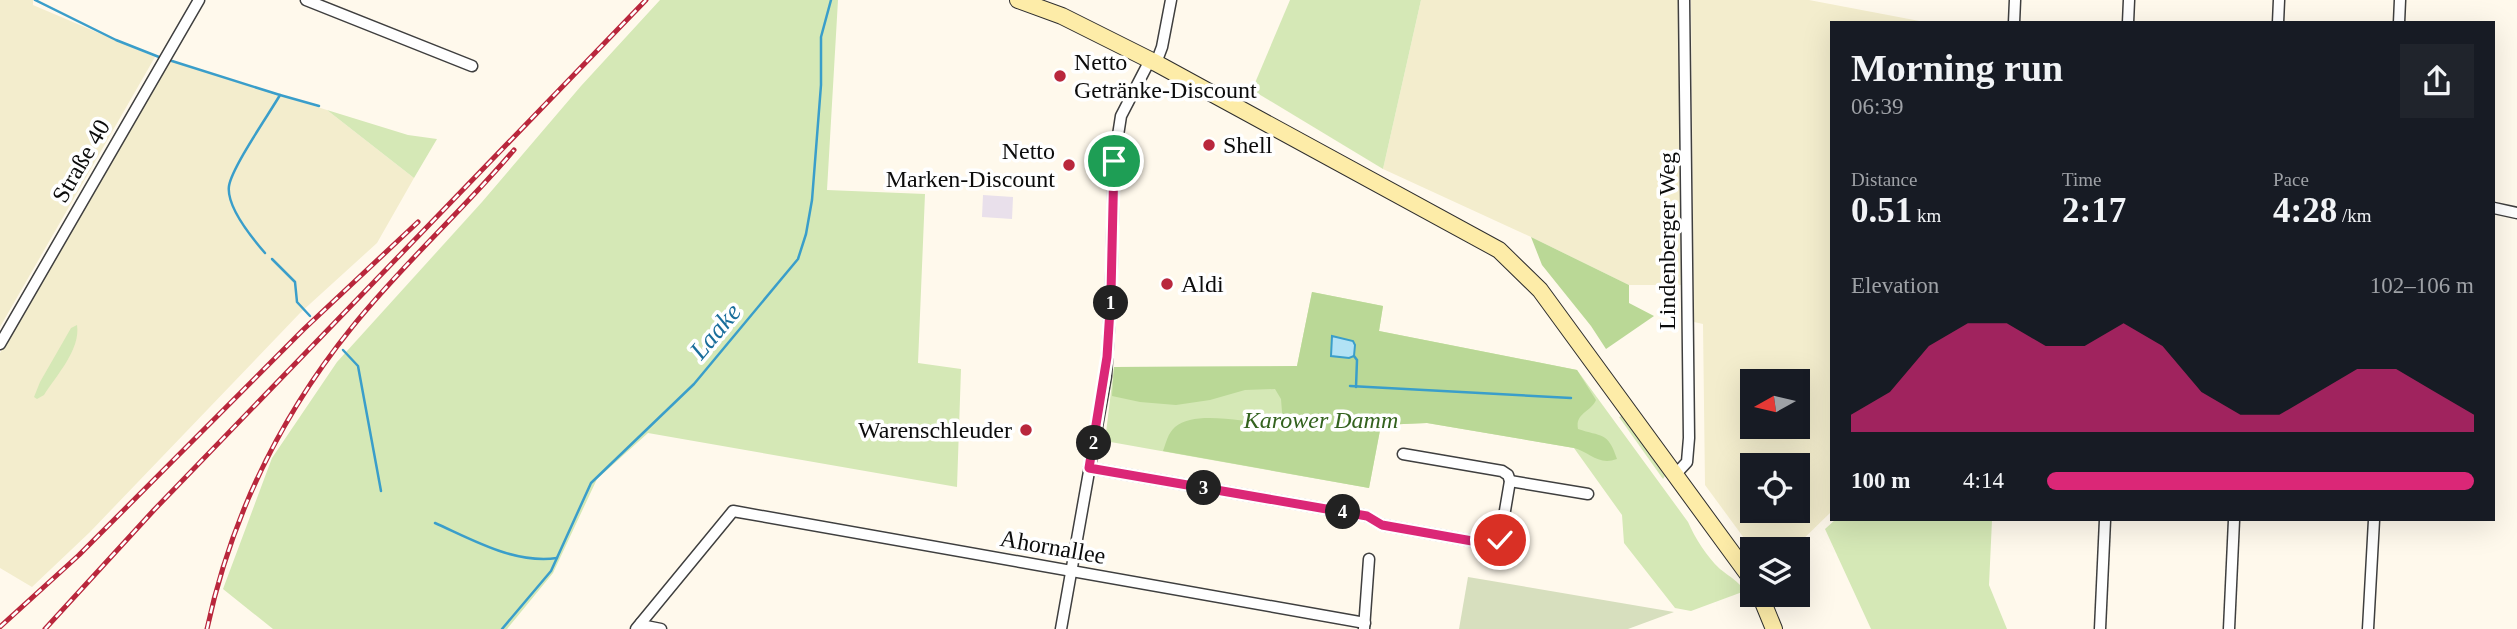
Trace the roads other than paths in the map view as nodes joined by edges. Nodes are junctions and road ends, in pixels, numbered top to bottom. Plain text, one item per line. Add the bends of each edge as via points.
1 (199, 0) edge
2 (307, 0) edge
3 (1018, 0) edge
4 (1171, 0) edge
5 (1684, 0) edge
6 (2015, 0) edge
7 (2129, 0) edge
8 (2279, 0) edge
9 (2400, 0) edge
10 (2014, 21) edge
11 (2128, 21) edge
12 (2278, 21) edge
13 (2399, 21) edge
14 (1153, 62) junction
15 (472, 66) dead end
16 (2495, 208) edge
17 (2517, 213) edge
18 (0, 344) edge
19 (1404, 454) dead end
20 (1089, 468) junction
21 (1674, 476) junction
22 (1510, 481) junction
23 (1587, 494) dead end
24 (2105, 521) edge
25 (2234, 521) edge
26 (2374, 521) edge
27 (1369, 559) dead end
28 (1740, 564) edge
29 (1071, 571) junction
30 (1765, 607) edge
31 (639, 626) edge
32 (1365, 626) edge
33 (661, 629) edge
34 (1061, 629) edge
35 (1774, 629) edge
36 (2100, 629) edge
37 (2229, 629) edge
38 (2368, 629) edge

1 - 18 street, Straße 40
2 - 15 street
3 - 14 main road via 1062,16
4 - 14 street via 1162,47
5 - 21 street, Lindenberger Weg via 1689,438 1687,462
6 - 10 street
7 - 11 street
8 - 12 street
9 - 13 street
14 - 20 street via 1121,116 1114,161 1106,367
14 - 21 main road via 1499,250 1540,289
16 - 17 street
19 - 22 street via 1502,471
20 - 22 street via 1367,516 1382,525 1489,544 1500,540
20 - 29 street
21 - 28 main road
22 - 23 street
24 - 36 street
25 - 37 street
26 - 38 street
27 - 32 street
29 - 31 street, Ahornallee via 733,511
29 - 32 street, Ahornallee
29 - 34 street
30 - 35 main road
31 - 33 street

